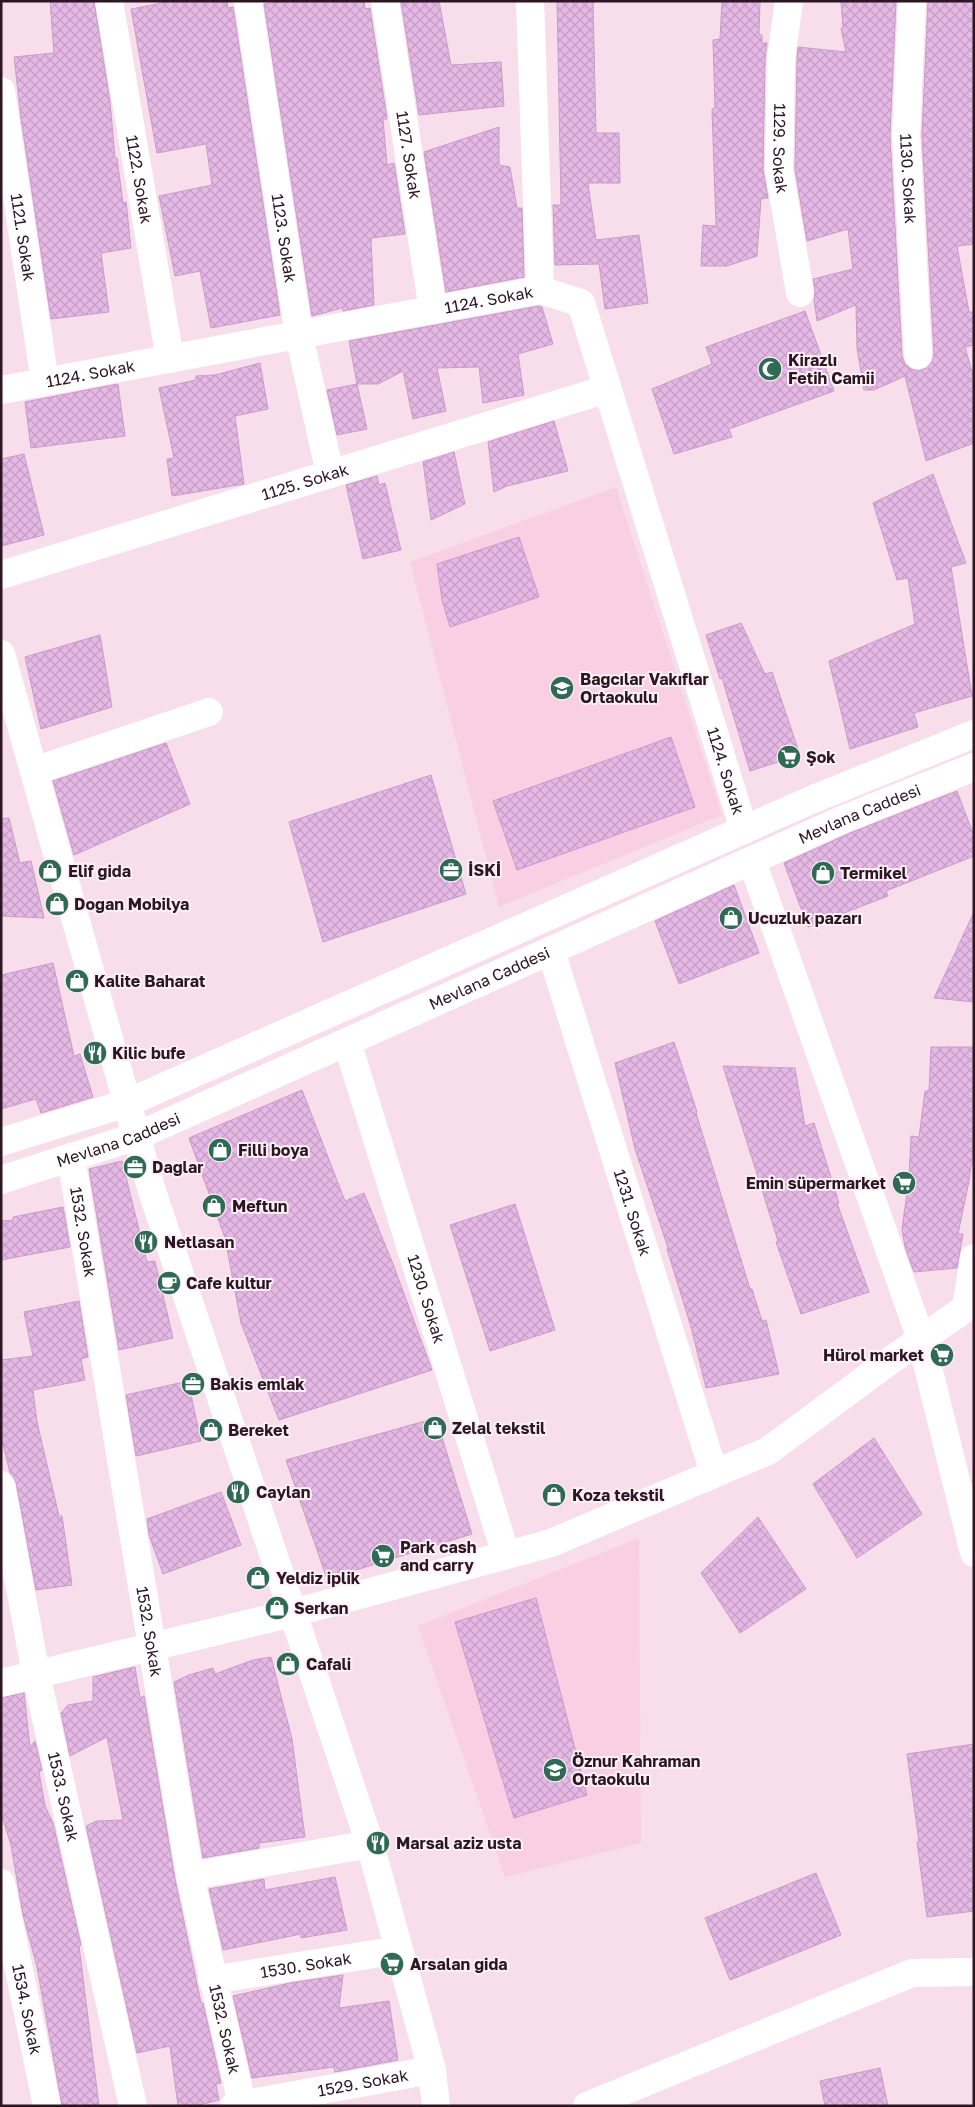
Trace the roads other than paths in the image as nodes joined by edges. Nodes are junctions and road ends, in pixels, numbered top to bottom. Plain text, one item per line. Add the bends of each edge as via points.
1 (109, 1) edge
2 (248, 1) edge
3 (386, 1) edge
4 (530, 1) edge
5 (789, 1) edge
6 (912, 1) edge
7 (1, 91) edge
8 (540, 290) junction
9 (800, 293) dead end
10 (433, 310) junction
11 (299, 335) junction
12 (918, 355) dead end
13 (170, 359) junction
14 (45, 382) junction
15 (607, 389) junction
16 (1, 390) edge
17 (330, 474) junction
18 (1, 575) edge
19 (2, 660) edge
20 (209, 712) dead end
21 (974, 734) edge
22 (974, 767) edge
23 (34, 771) junction
24 (744, 830) junction
25 (752, 861) junction
26 (551, 951) junction
27 (348, 1042) junction
28 (127, 1103) junction
29 (136, 1136) junction
30 (1, 1142) edge
31 (72, 1157) junction
32 (1, 1180) edge
33 (974, 1258) edge
34 (970, 1306) edge
35 (921, 1339) junction
36 (714, 1473) junction
37 (1, 1485) edge
38 (974, 1553) edge
39 (506, 1556) junction
40 (293, 1613) junction
41 (153, 1647) junction
42 (36, 1674) junction
43 (1, 1683) edge
44 (370, 1844) junction
45 (190, 1876) junction
46 (1, 1883) edge
47 (399, 1950) junction
48 (974, 1972) edge
49 (212, 1980) junction
50 (432, 2070) junction
51 (238, 2105) edge
52 (47, 2106) edge
53 (133, 2106) edge
54 (436, 2106) edge
55 (587, 2106) edge

1 - 13 street, 1122. Sokak
2 - 11 street, 1123. Sokak
3 - 10 street, 1127. Sokak
4 - 8 street
5 - 9 street, 1129. Sokak via 781,59 778,170
6 - 12 street, 1130. Sokak via 906,135
7 - 14 street, 1121. Sokak
8 - 10 street, 1124. Sokak
8 - 15 street, 1124. Sokak via 581,303
10 - 11 street, 1124. Sokak
11 - 13 street, 1124. Sokak
11 - 17 street, 1123. Sokak
13 - 14 street, 1124. Sokak
14 - 16 street, 1124. Sokak
15 - 17 street, 1125. Sokak
15 - 24 street, 1124. Sokak
17 - 18 street, 1125. Sokak
19 - 23 street
20 - 23 street
21 - 24 street, Mevlana Caddesi
22 - 25 street, Mevlana Caddesi via 844,819
23 - 28 street
24 - 28 street, Mevlana Caddesi
25 - 26 street, Mevlana Caddesi
25 - 35 street
26 - 27 street, Mevlana Caddesi
26 - 36 street, 1231. Sokak
27 - 29 street, Mevlana Caddesi
27 - 39 street, 1230. Sokak
28 - 29 street
28 - 30 street, Mevlana Caddesi
29 - 31 street, Mevlana Caddesi
29 - 40 street
31 - 32 street, Mevlana Caddesi
31 - 41 street, 1532. Sokak
33 - 34 street
34 - 35 street
35 - 36 street via 768,1450
35 - 38 street
36 - 39 street via 551,1544
37 - 42 street, 1533. Sokak
39 - 40 street
40 - 41 street
40 - 44 street
41 - 42 street
41 - 45 street, 1532. Sokak
42 - 43 street
42 - 53 street, 1533. Sokak
44 - 45 street
44 - 47 street
45 - 49 street, 1532. Sokak
46 - 52 street, 1534. Sokak
47 - 49 street, 1530. Sokak
47 - 50 street
48 - 55 street via 912,1974
49 - 51 street, 1532. Sokak
50 - 51 street, 1529. Sokak
50 - 54 street

